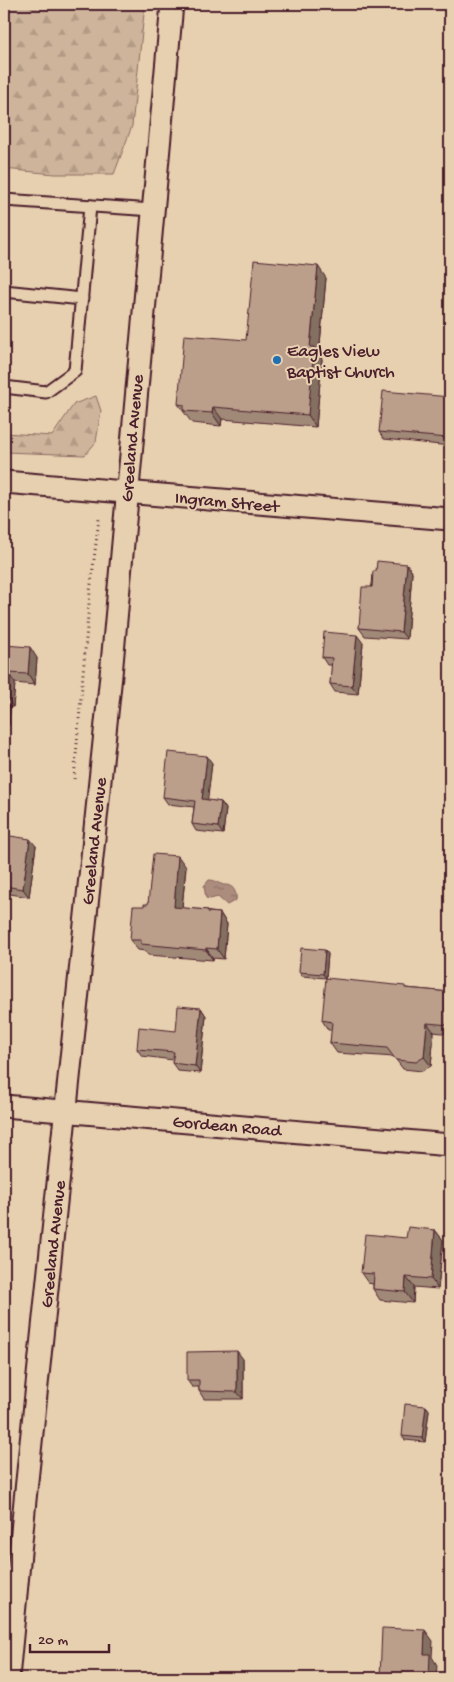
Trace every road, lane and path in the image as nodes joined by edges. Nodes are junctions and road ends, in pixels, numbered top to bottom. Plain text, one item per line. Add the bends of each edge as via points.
1 (172, 4) edge
2 (4, 200) edge
3 (90, 206) junction
4 (152, 210) junction
5 (4, 291) edge
6 (82, 299) junction
7 (4, 387) edge
8 (4, 482) edge
9 (126, 493) junction
10 (450, 519) edge
11 (4, 1106) edge
12 (66, 1112) junction
13 (450, 1145) edge
14 (8, 1678) edge

1 - 4 street, Greeland Avenue
2 - 3 lane
3 - 4 lane
3 - 6 lane
4 - 9 street, Greeland Avenue
5 - 6 lane
6 - 7 lane via 75,371 46,392
8 - 9 street, Ingram Street
9 - 10 street, Ingram Street
9 - 12 street, Greeland Avenue
11 - 12 street, Gordean Road
12 - 13 street, Gordean Road
12 - 14 street, Greeland Avenue

